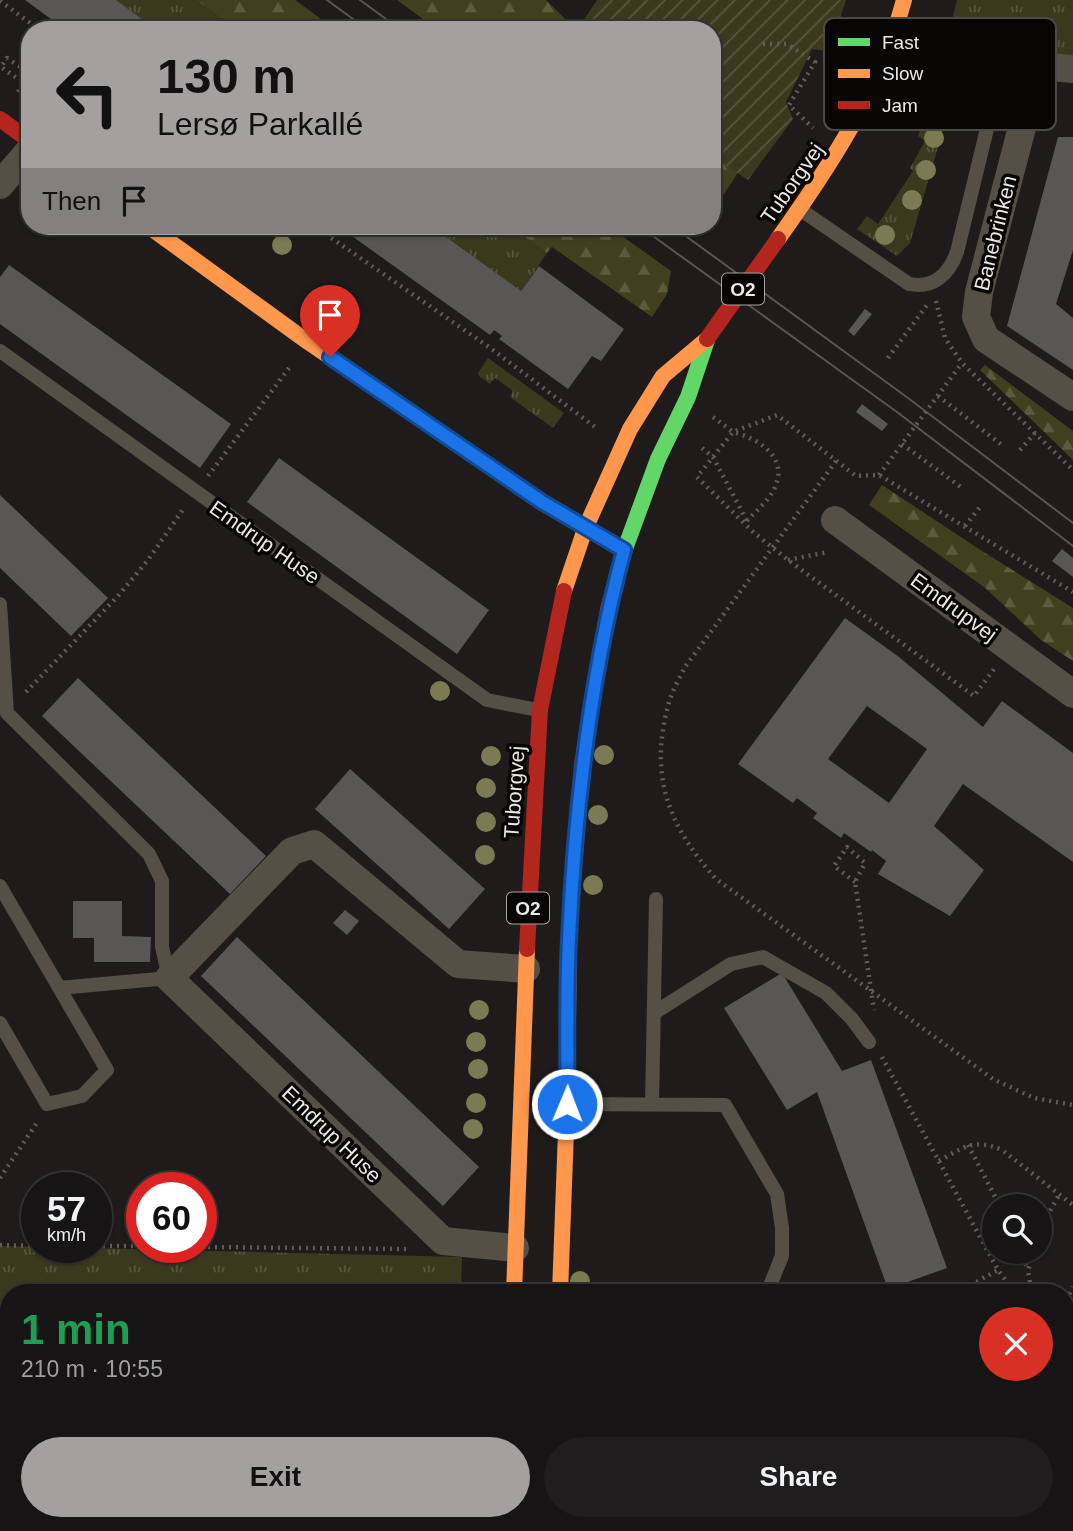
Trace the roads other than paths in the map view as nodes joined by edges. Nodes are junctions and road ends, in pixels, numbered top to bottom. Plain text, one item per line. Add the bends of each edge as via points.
1 (0, 119) edge
2 (852, 130) edge
3 (987, 130) edge
4 (1021, 130) edge
5 (21, 134) edge
6 (21, 161) edge
7 (0, 186) edge
8 (799, 210) junction
9 (160, 235) edge
10 (707, 339) junction
11 (0, 351) edge
12 (1073, 397) edge
13 (835, 520) dead end
14 (585, 529) junction
15 (624, 550) junction
16 (0, 604) edge
17 (1073, 694) edge
18 (540, 710) junction
19 (0, 886) edge
20 (656, 899) dead end
21 (526, 969) junction
22 (169, 978) junction
23 (59, 988) junction
24 (654, 1013) junction
25 (0, 1023) edge
26 (869, 1042) dead end
27 (567, 1104) junction
28 (652, 1104) junction
29 (515, 1248) junction
30 (514, 1284) edge
31 (560, 1284) edge
32 (771, 1284) edge

1 - 5 main road
2 - 8 main road, Tuborgvej / O2
3 - 8 lane via 957,252 943,277 920,286 909,284
4 - 12 street, Banebrinken via 976,317 986,339
6 - 7 street
8 - 10 main road, Tuborgvej / O2, bridge
9 - 14 main road via 308,342
10 - 14 main road, Tuborgvej / O2 via 663,376 623,442
10 - 15 main road, Tuborgvej / O2 via 688,397 658,459
11 - 18 lane, Emdrup Huse via 486,700
13 - 17 street, Emdrupvej
14 - 15 main road
14 - 18 main road, Tuborgvej / O2 via 561,601
15 - 27 main road, Tuborgvej / O2 via 608,609 582,764 569,941
16 - 22 lane via 7,713 149,854 162,881 162,947
18 - 21 main road, Tuborgvej / O2
19 - 23 lane
20 - 24 lane
21 - 22 street via 458,964 314,844 292,851
21 - 29 main road, Tuborgvej / O2
22 - 23 lane
22 - 29 street, Emdrup Huse via 443,1241
23 - 25 lane via 107,1070 82,1096 47,1104
24 - 26 lane via 731,964 763,957 826,993
24 - 28 lane
27 - 28 lane
27 - 31 main road, Tuborgvej / O2
28 - 32 lane via 726,1105 778,1194 782,1256
29 - 30 main road, Tuborgvej / O2

